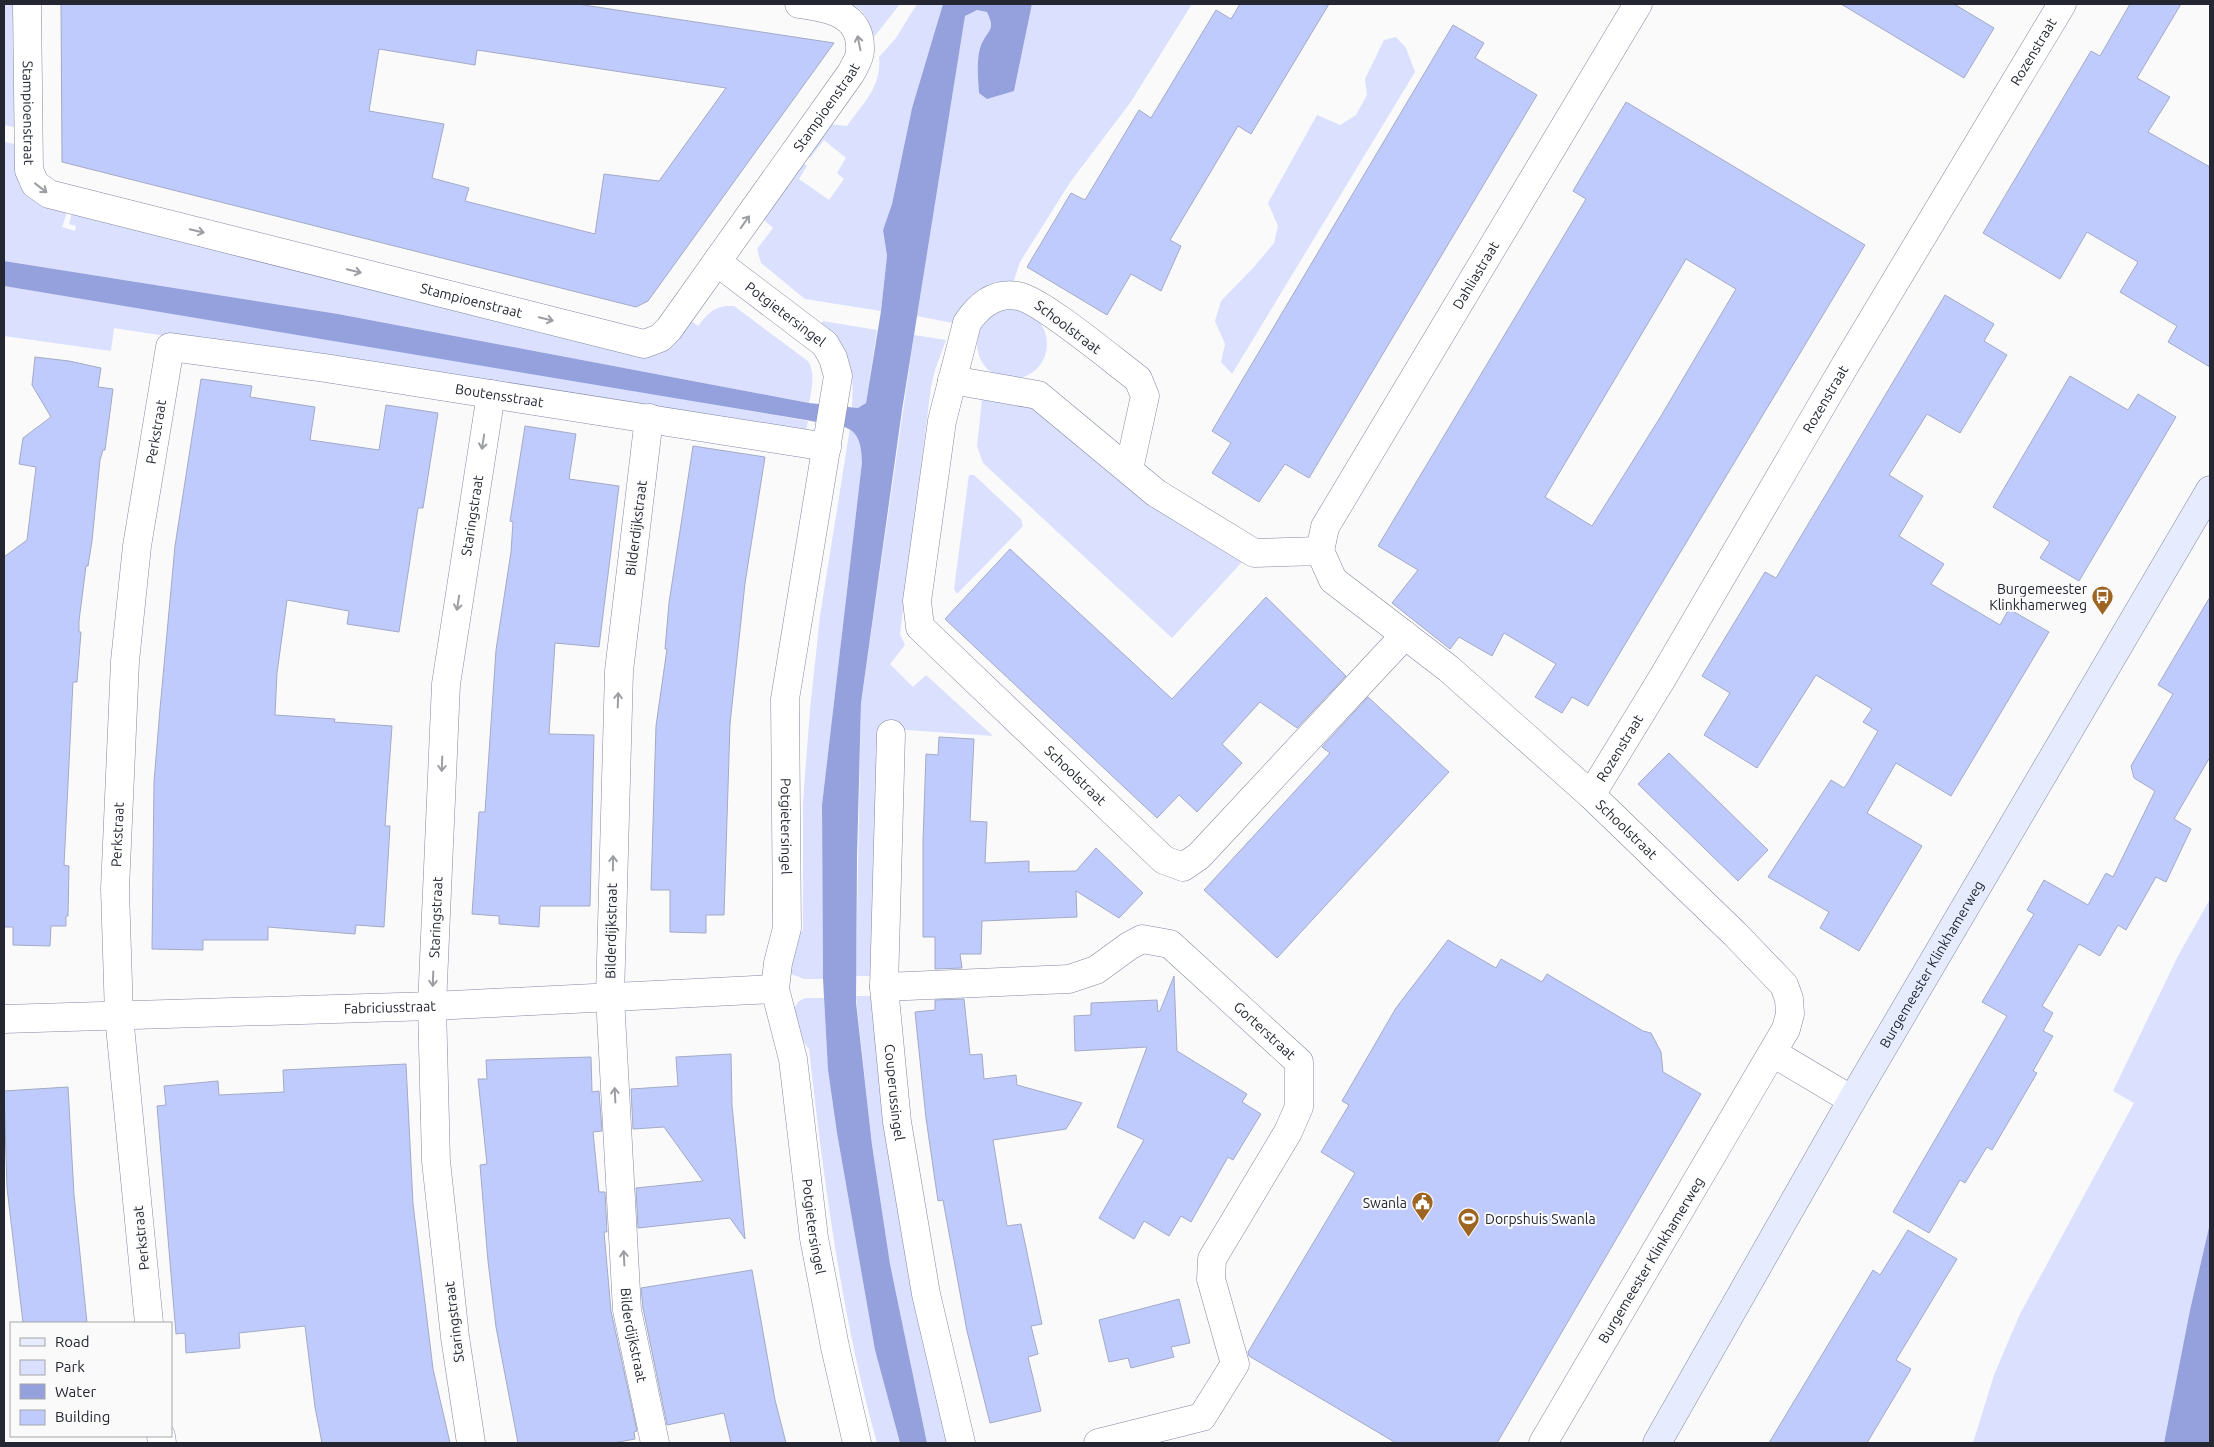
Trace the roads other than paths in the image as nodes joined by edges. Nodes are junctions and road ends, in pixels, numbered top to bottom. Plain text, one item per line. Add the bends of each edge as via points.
1 (27, 4) edge
2 (799, 4) edge
3 (1638, 4) edge
4 (2062, 4) edge
5 (717, 262) junction
6 (170, 347) joint
7 (952, 380) junction
8 (491, 394) junction
9 (649, 418) junction
10 (827, 447) junction
11 (1129, 469) junction
12 (2210, 490) edge
13 (1320, 550) junction
14 (1405, 635) junction
15 (892, 734) dead end
16 (1591, 794) junction
17 (884, 986) junction
18 (775, 989) junction
19 (610, 997) junction
20 (432, 1006) junction
21 (119, 1016) junction
22 (4, 1019) edge
23 (1773, 1053) junction
24 (1852, 1100) junction
25 (149, 1322) edge
26 (470, 1443) edge
27 (655, 1443) edge
28 (857, 1443) edge
29 (961, 1443) edge
30 (1098, 1443) edge
31 (1542, 1443) edge
32 (1657, 1443) edge

1 -> 5 street, Stampioenstraat via 29,170 35,184 50,194 644,344 660,338 669,330
5 -> 2 street, Stampioenstraat via 851,73 860,53 852,24 841,14 827,8
3 - 13 street, Dahliastraat via 1325,527
4 - 16 street, Rozenstraat
5 - 10 street, Potgietersingel via 825,344 838,376
6 - 8 street, Boutensstraat
6 - 21 street, Perkstraat via 137,546 126,661 115,890
7 - 11 street via 1038,395
7 - 11 street, Schoolstraat via 967,323 975,311 996,298 1018,296 1031,299 1138,379 1145,396
7 - 14 street, Schoolstraat via 942,422 920,574 917,601 920,627 1164,860 1183,867 1199,856
8 - 9 street, Boutensstraat
8 -> 20 street, Staringstraat via 446,684
9 - 10 street, Boutensstraat
19 -> 9 street, Bilderdijkstraat via 619,672
10 - 18 street, Potgietersingel via 785,699 787,928
11 - 13 street via 1156,493 1254,553
12 - 24 main road, Burgemeester Klinkhamerweg
13 - 14 street, Schoolstraat via 1333,580
14 - 16 street, Schoolstraat
15 - 17 street, Couperussingel
16 - 23 street, Schoolstraat via 1784,985 1790,1014
17 - 29 street, Couperussingel via 897,1122 916,1238
17 - 30 street, Gorterstraat via 1069,979 1096,970 1142,939 1170,944 1300,1062 1299,1107 1288,1132 1212,1259 1211,1279 1235,1364 1202,1417
18 - 19 street, Fabriciusstraat
18 - 28 street, Potgietersingel via 793,1059 814,1238
19 - 20 street, Fabriciusstraat
27 -> 19 street, Bilderdijkstraat via 627,1310
20 - 21 street, Fabriciusstraat
20 - 26 street, Staringstraat via 436,1161
21 - 22 street, Fabriciusstraat
21 - 25 street, Perkstraat
23 - 24 street
23 - 31 street, Burgemeester Klinkhamerweg
24 - 32 main road, Burgemeester Klinkhamerweg

